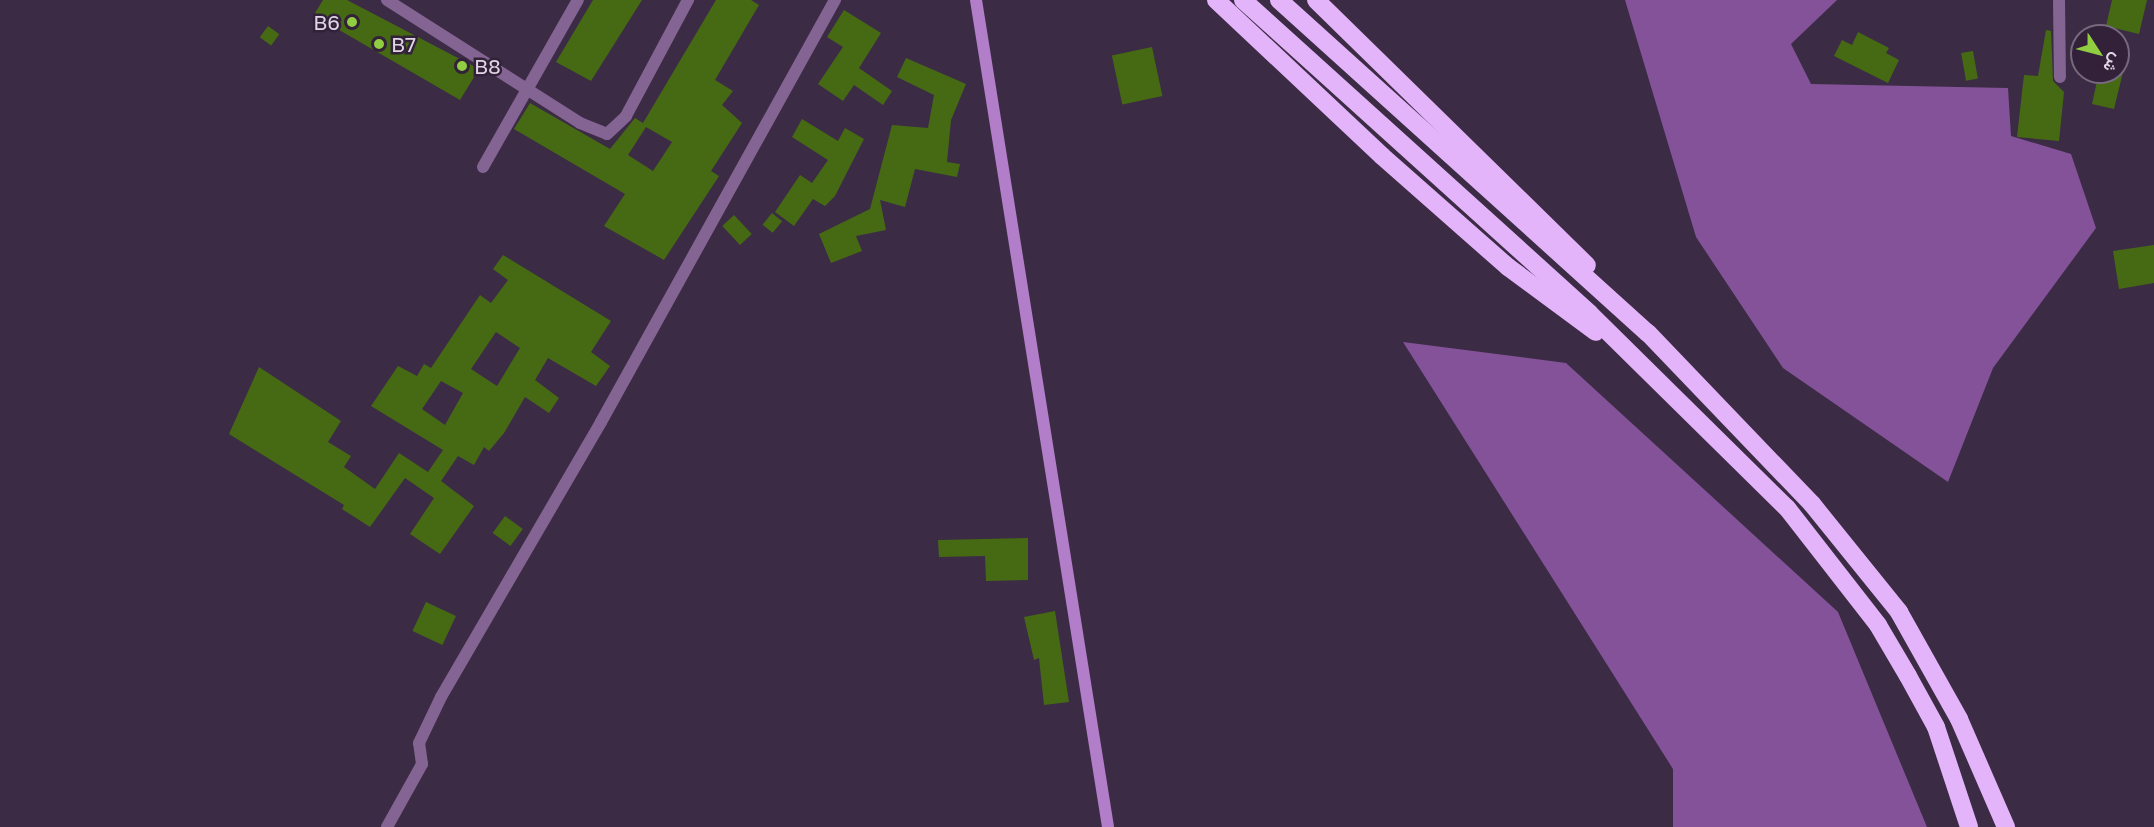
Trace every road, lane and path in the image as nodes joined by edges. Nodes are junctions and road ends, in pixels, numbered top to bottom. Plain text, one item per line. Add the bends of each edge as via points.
1 (387, 0) edge
2 (578, 0) edge
3 (687, 0) edge
4 (835, 0) edge
5 (976, 0) edge
6 (1216, 0) edge
7 (1242, 0) edge
8 (1279, 0) edge
9 (1316, 0) edge
10 (2059, 0) edge
11 (2060, 77) dead end
12 (527, 90) junction
13 (483, 167) dead end
14 (1648, 333) junction
15 (1657, 376) junction
16 (387, 827) edge
17 (1108, 827) edge
18 (1969, 827) edge
19 (2006, 827) edge

1 - 12 street
2 - 12 street
3 - 12 street via 626,116 607,134
4 - 16 street via 602,422 441,697 419,743 422,764
5 - 17 main road
6 - 15 highway via 1508,267
7 - 15 highway
8 - 14 highway
9 - 14 highway via 1554,227
10 - 11 street
12 - 13 street
14 - 19 highway via 1812,504 1899,612 1959,719
15 - 18 highway via 1787,508 1878,625 1936,728

